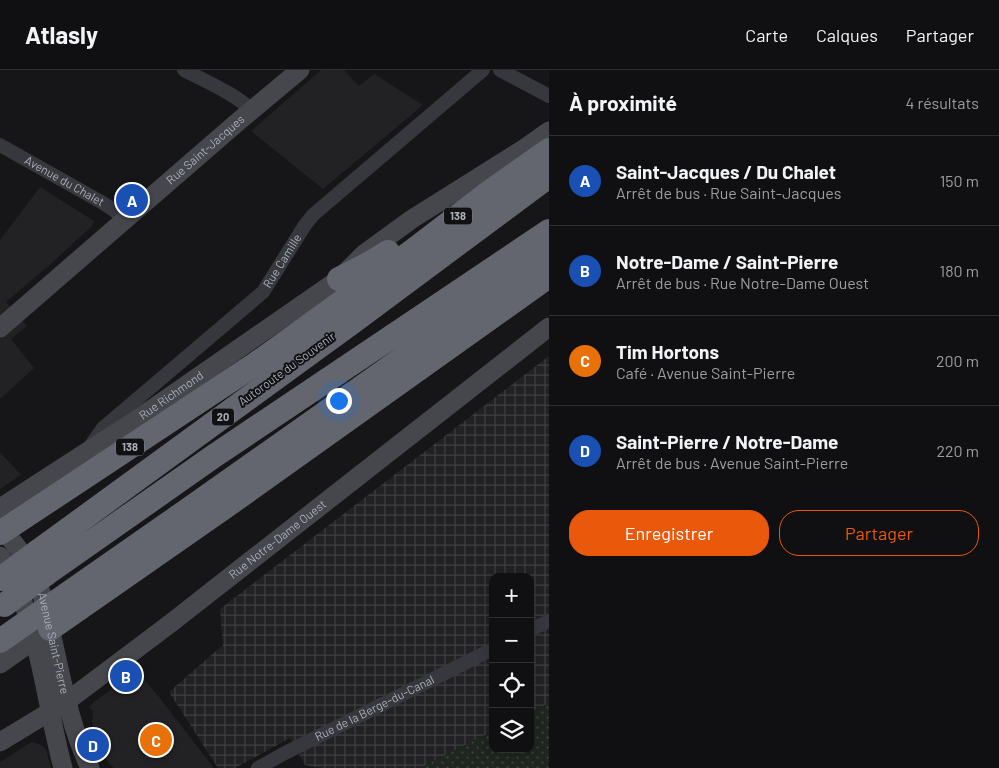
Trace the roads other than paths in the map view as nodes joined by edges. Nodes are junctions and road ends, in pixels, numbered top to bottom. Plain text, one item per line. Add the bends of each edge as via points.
1 (184, 70) edge
2 (300, 70) edge
3 (482, 70) edge
4 (500, 70) edge
5 (549, 96) edge
6 (252, 111) junction
7 (549, 131) edge
8 (0, 145) edge
9 (549, 150) edge
10 (549, 176) edge
11 (488, 193) junction
12 (125, 220) junction
13 (549, 231) edge
14 (549, 255) edge
15 (549, 276) edge
16 (339, 279) junction
17 (0, 327) edge
18 (549, 327) edge
19 (86, 453) junction
20 (0, 508) edge
21 (0, 526) edge
22 (0, 533) edge
23 (0, 556) edge
24 (0, 579) edge
25 (2, 606) edge
26 (549, 621) edge
27 (534, 628) edge
28 (42, 634) junction
29 (0, 641) edge
30 (489, 651) edge
31 (0, 664) edge
32 (66, 702) junction
33 (50, 712) junction
34 (0, 742) edge
35 (63, 768) edge
36 (90, 768) edge
37 (258, 768) edge

1 - 6 street via 243,102
2 - 6 main road, Rue Saint-Jacques
3 - 19 street, Rue Camille via 313,215 263,292 101,430
4 - 5 street
6 - 12 main road, Rue Saint-Jacques
7 - 16 main road, Rue Richmond via 412,218 364,254
8 - 12 street, Avenue du Chalet via 103,203
9 - 11 highway, 138
10 - 24 highway, Autoroute du Souvenir / 20, bridge
11 - 16 highway
11 - 22 highway, 138, bridge via 260,361
12 - 17 main road, Rue Saint-Jacques
13 - 25 highway, 20, bridge via 214,456
14 - 29 highway, bridge
15 - 28 highway
16 - 19 main road, Rue Richmond
18 - 32 main road, Rue Notre-Dame Ouest
19 - 20 main road, Rue Richmond
21 - 28 main road, Avenue Saint-Pierre via 36,577 45,606
23 - 28 main road, Avenue Saint-Pierre
26 - 27 street
28 - 31 main road
28 - 32 main road, Avenue Saint-Pierre
28 - 33 main road, Avenue Saint-Pierre
30 - 37 street, Rue de la Berge-du-Canal
32 - 33 main road, Rue Notre-Dame Ouest
32 - 36 main road, Avenue Saint-Pierre
33 - 34 main road, Rue Notre-Dame Ouest
33 - 35 main road, Avenue Saint-Pierre

